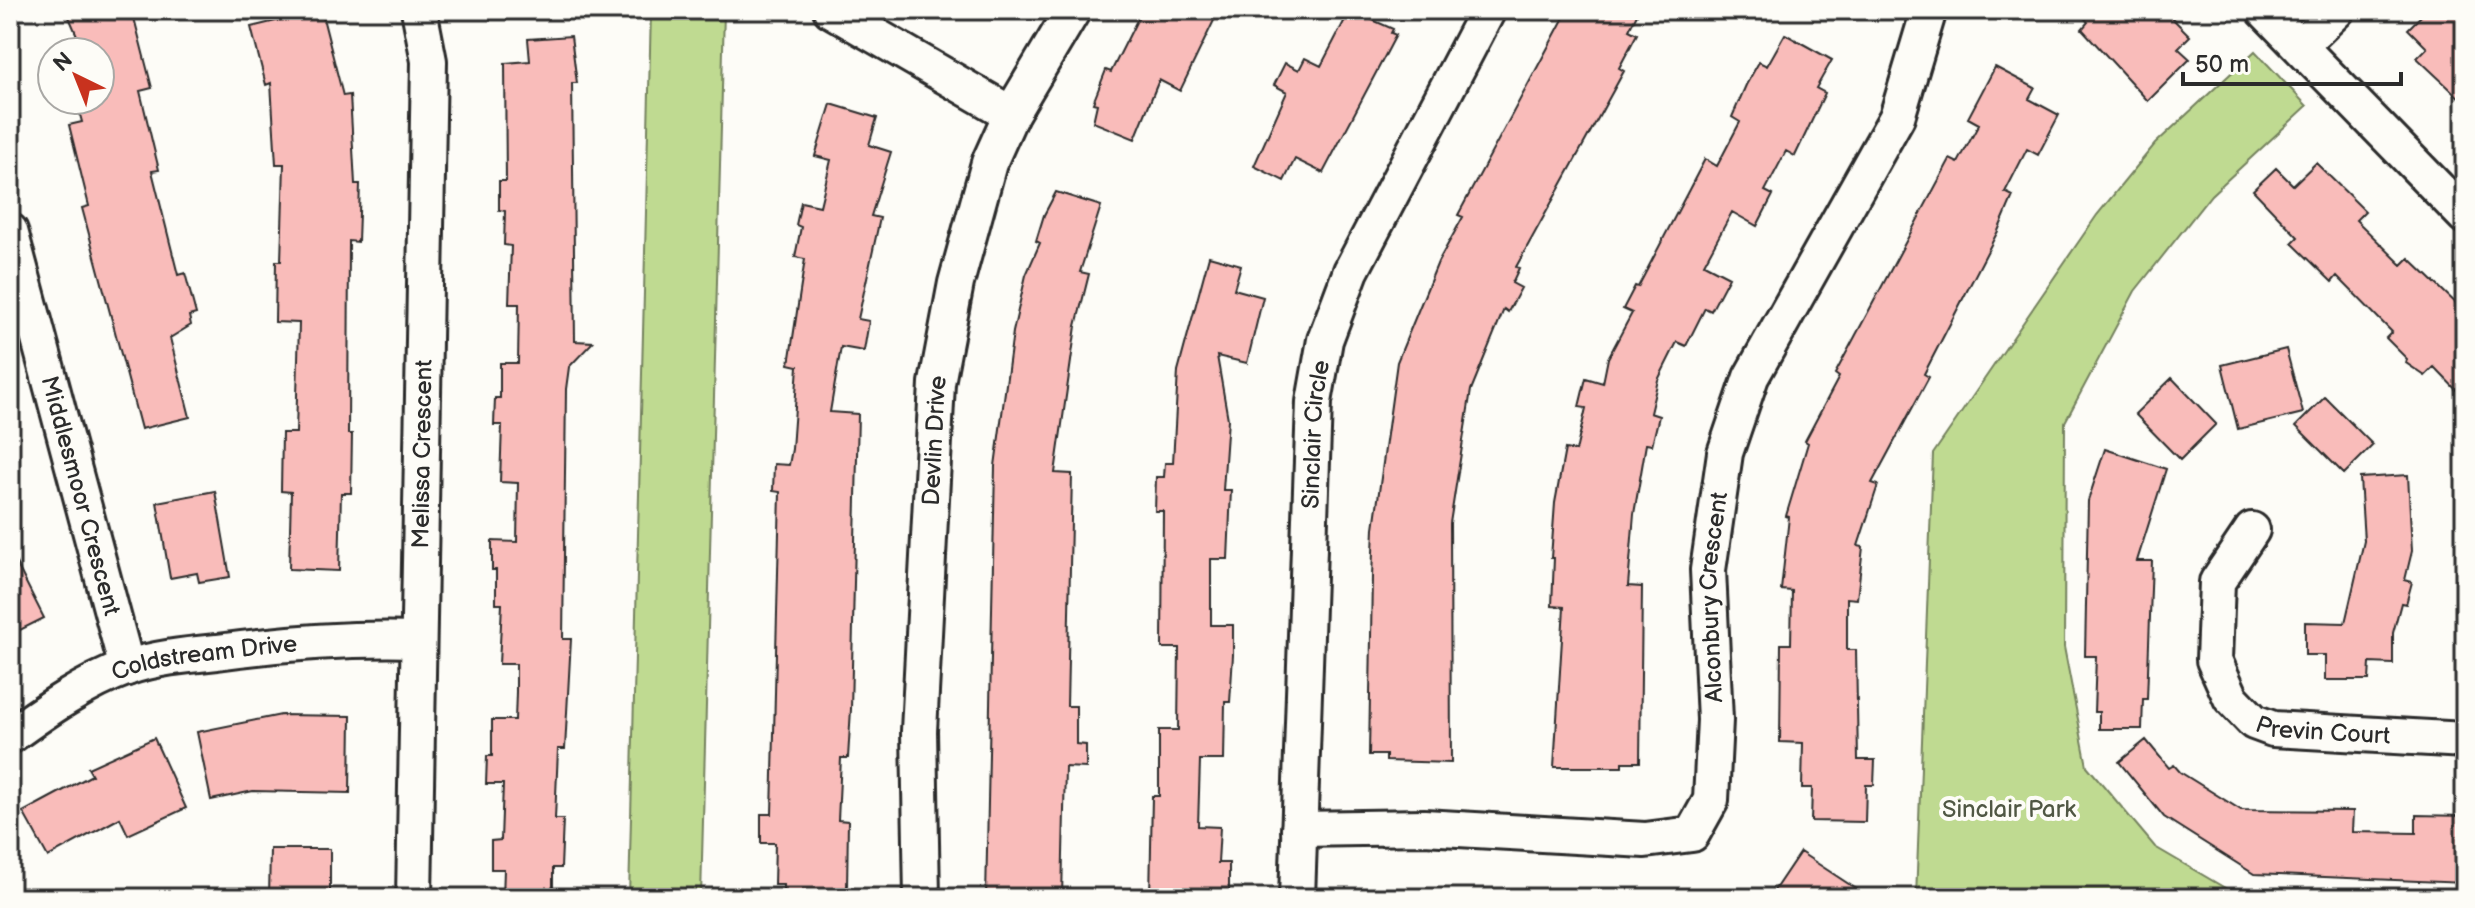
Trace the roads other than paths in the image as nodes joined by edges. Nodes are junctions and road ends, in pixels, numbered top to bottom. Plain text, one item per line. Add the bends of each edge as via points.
1 (419, 10) edge
2 (831, 10) edge
3 (1073, 10) edge
4 (1488, 10) edge
5 (1929, 10) edge
6 (2264, 10) edge
7 (2337, 10) edge
8 (2300, 46) junction
9 (1011, 114) junction
10 (2465, 216) edge
11 (10, 231) edge
12 (17, 292) edge
13 (2252, 530) dead end
14 (418, 640) junction
15 (127, 668) junction
16 (10, 736) edge
17 (2465, 740) edge
18 (1299, 829) junction
19 (414, 898) edge
20 (922, 898) edge
21 (1297, 898) edge

1 - 14 street, Melissa Crescent via 429,61
2 - 9 street
3 - 9 street, Devlin Drive
4 - 18 street, Sinclair Circle via 1351,271 1325,340 1314,402
5 - 18 street, Alconbury Crescent via 1897,117 1751,377 1725,453 1708,570 1715,720 1711,800 1692,834 1645,840 1424,827
6 - 8 street
7 - 8 street
8 - 10 street
9 - 20 street, Devlin Drive via 989,163 956,283 937,383 919,731
11 - 12 street, Middlesmoor Crescent
12 - 15 street, Middlesmoor Crescent
13 - 17 street, Previn Court via 2217,582 2214,660 2231,698 2254,722 2273,729
14 - 15 street, Coldstream Drive via 264,645
14 - 19 street, Melissa Crescent
15 - 16 street, Coldstream Drive via 89,685
18 - 21 street, Sinclair Circle

